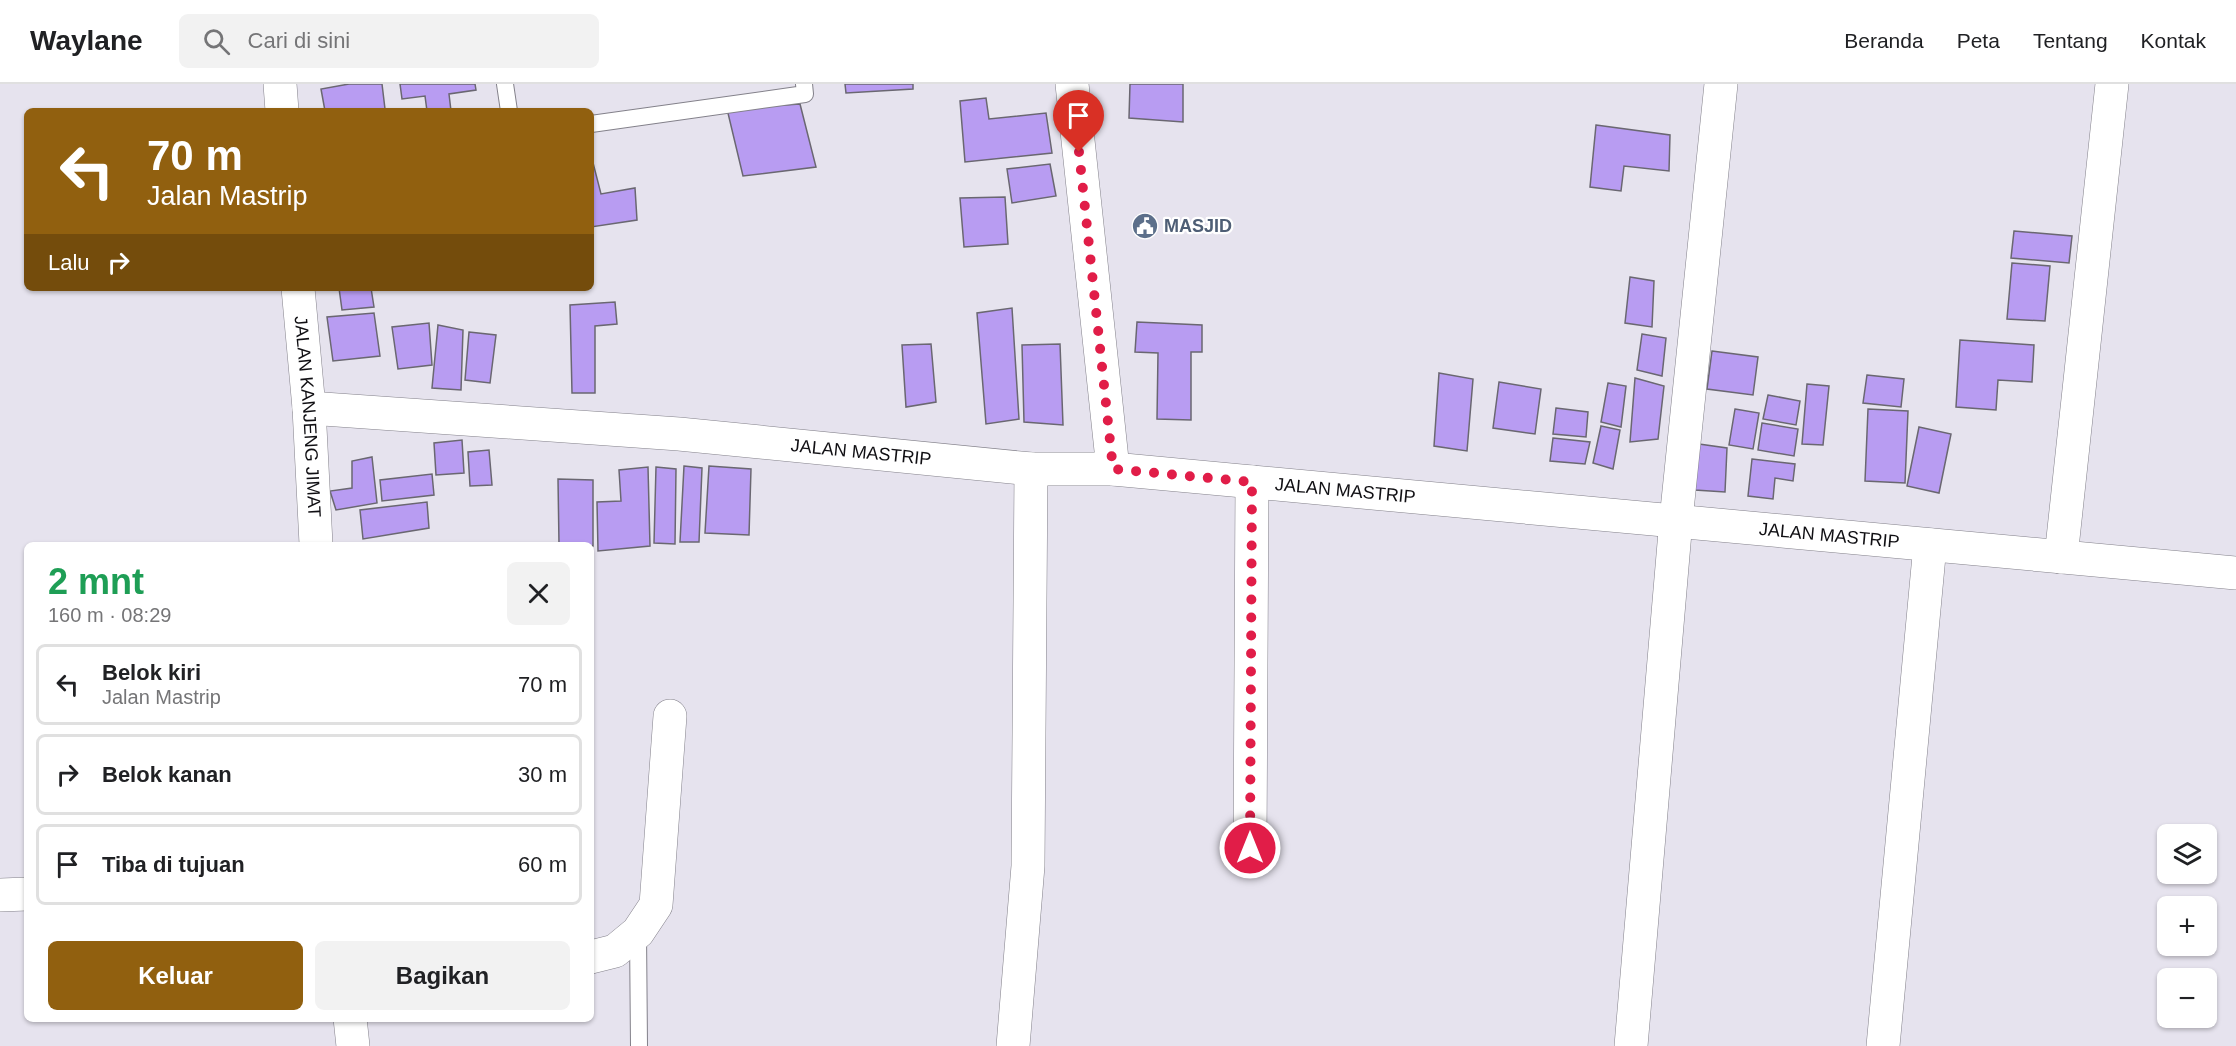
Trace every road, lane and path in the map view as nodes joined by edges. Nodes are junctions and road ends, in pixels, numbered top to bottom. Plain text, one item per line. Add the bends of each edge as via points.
1 (280, 84) edge
2 (505, 84) edge
3 (804, 84) edge
4 (1072, 84) edge
5 (1721, 84) edge
6 (2112, 84) edge
7 (282, 108) edge
8 (509, 108) edge
9 (594, 124) edge
10 (298, 291) edge
11 (309, 408) junction
12 (1031, 469) junction
13 (1113, 469) junction
14 (1252, 482) junction
15 (1676, 520) junction
16 (316, 542) edge
17 (1930, 545) junction
18 (2061, 557) junction
19 (2236, 573) edge
20 (670, 716) dead end
21 (1250, 848) dead end
22 (24, 894) edge
23 (0, 895) edge
24 (638, 932) junction
25 (594, 956) edge
26 (350, 1022) edge
27 (353, 1046) edge
28 (639, 1046) edge
29 (1013, 1046) edge
30 (1631, 1046) edge
31 (1883, 1046) edge

1 - 7 street
2 - 8 lane
3 - 9 lane via 806,94
4 - 13 street
5 - 15 street
6 - 18 street
10 - 11 street, JALAN KANJENG JIMAT
11 - 12 street, JALAN MASTRIP via 679,434
11 - 16 street, JALAN KANJENG JIMAT
12 - 13 street, JALAN MASTRIP
12 - 29 street via 1028,866
13 - 14 street, JALAN MASTRIP
14 - 15 street, JALAN MASTRIP
14 - 21 street
15 - 17 street, JALAN MASTRIP
15 - 30 street
17 - 18 street, JALAN MASTRIP
17 - 31 street
18 - 19 street, JALAN MASTRIP
20 - 24 street via 656,905
22 - 23 street
24 - 25 street via 615,951
24 - 28 lane
26 - 27 street

